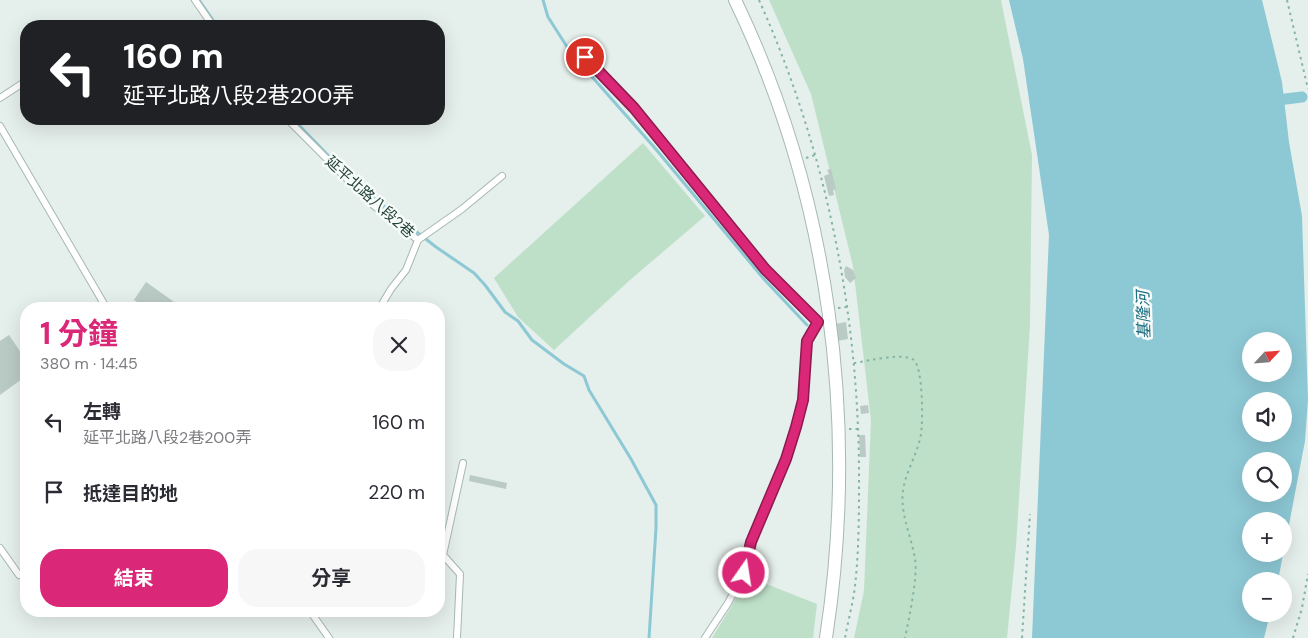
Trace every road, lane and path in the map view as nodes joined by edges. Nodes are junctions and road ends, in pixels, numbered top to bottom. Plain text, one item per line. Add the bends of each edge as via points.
1 (195, 0) edge
2 (735, 0) edge
3 (1287, 0) edge
4 (209, 20) edge
5 (585, 57) dead end
6 (20, 85) edge
7 (1308, 89) edge
8 (0, 98) edge
9 (293, 125) edge
10 (0, 126) edge
11 (502, 176) dead end
12 (418, 240) junction
13 (103, 302) edge
14 (383, 302) edge
15 (824, 320) junction
16 (854, 363) dead end
17 (463, 463) dead end
18 (1030, 514) dead end
19 (445, 537) edge
20 (0, 548) edge
21 (445, 558) edge
22 (1308, 574) edge
23 (19, 575) dead end
24 (314, 617) edge
25 (329, 638) edge
26 (457, 638) edge
27 (705, 638) edge
28 (826, 638) edge
29 (905, 638) edge
30 (1022, 638) edge
31 (1293, 638) edge

1 - 4 lane
2 - 15 street via 774,93 796,160 813,224
3 - 7 path
5 - 15 lane via 634,108 765,269
6 - 8 lane
9 - 12 lane, 延平北路八段2巷 via 374,205
10 - 13 lane
11 - 12 lane
12 - 14 lane, 延平北路八段2巷 via 406,270
15 - 27 lane via 807,341 803,400 786,459 751,542 744,573
15 - 28 street via 838,389 838,518
16 - 29 path via 909,358 918,366 921,380 921,435 903,498 903,512 916,561
17 - 19 lane
18 - 30 path
20 - 23 lane
21 - 26 lane via 460,574
22 - 31 path
24 - 25 lane

